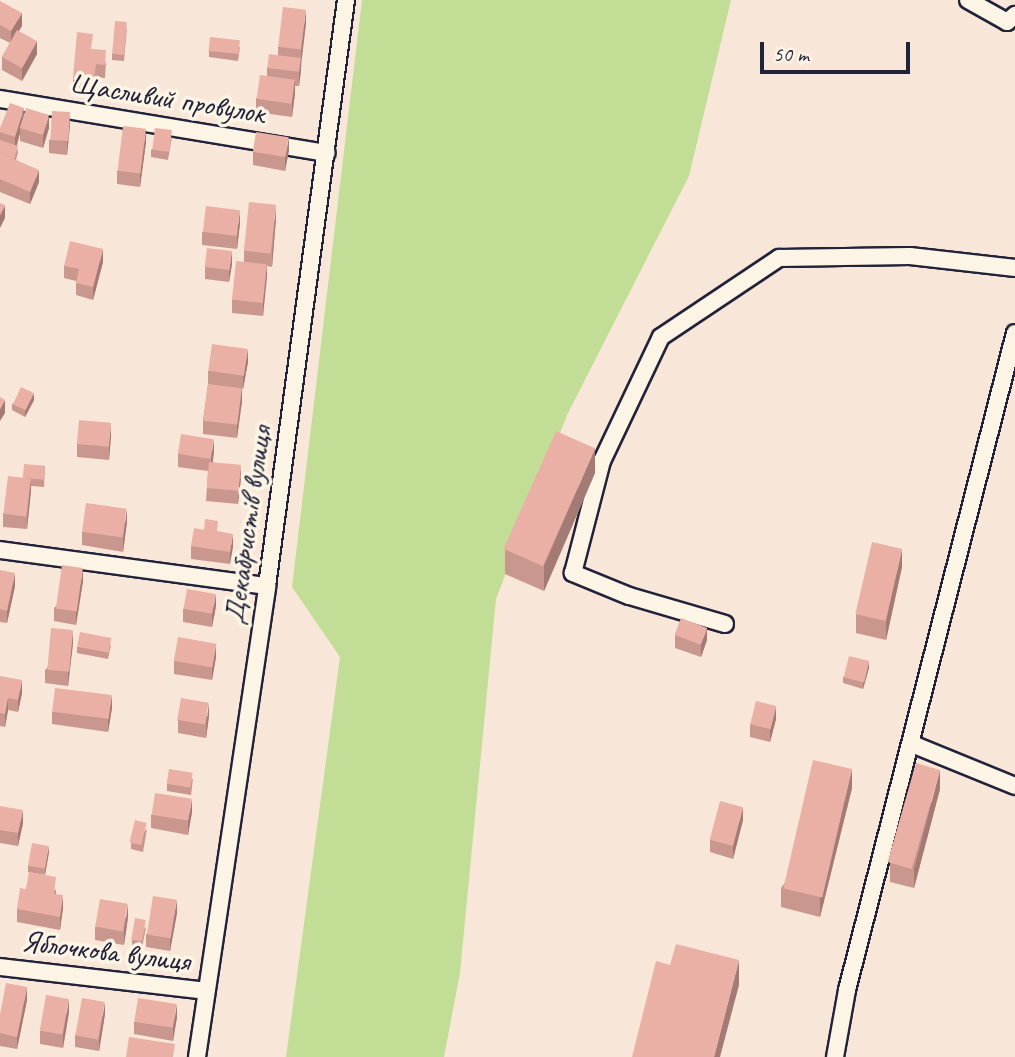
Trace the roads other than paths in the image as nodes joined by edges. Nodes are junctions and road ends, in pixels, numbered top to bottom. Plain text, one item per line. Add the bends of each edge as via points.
1 (346, 0) edge
2 (968, 0) edge
3 (1012, 23) edge
4 (0, 99) edge
5 (327, 153) junction
6 (1015, 268) edge
7 (1015, 333) edge
8 (0, 550) edge
9 (267, 586) junction
10 (725, 624) dead end
11 (912, 744) junction
12 (1015, 786) edge
13 (0, 967) edge
14 (206, 991) junction
15 (197, 1057) edge
16 (835, 1057) edge

1 - 5 street, Декабристів вулиця
2 - 3 street
4 - 5 street, Щасливий провулок
5 - 9 street, Декабристів вулиця
6 - 10 street via 910,256 779,258 661,337 602,461 573,573 629,596
7 - 11 street
8 - 9 street
9 - 14 street, Декабристів вулиця
11 - 12 street
11 - 16 street via 847,990
13 - 14 street, Яблочкова вулиця
14 - 15 street, Декабристів вулиця

